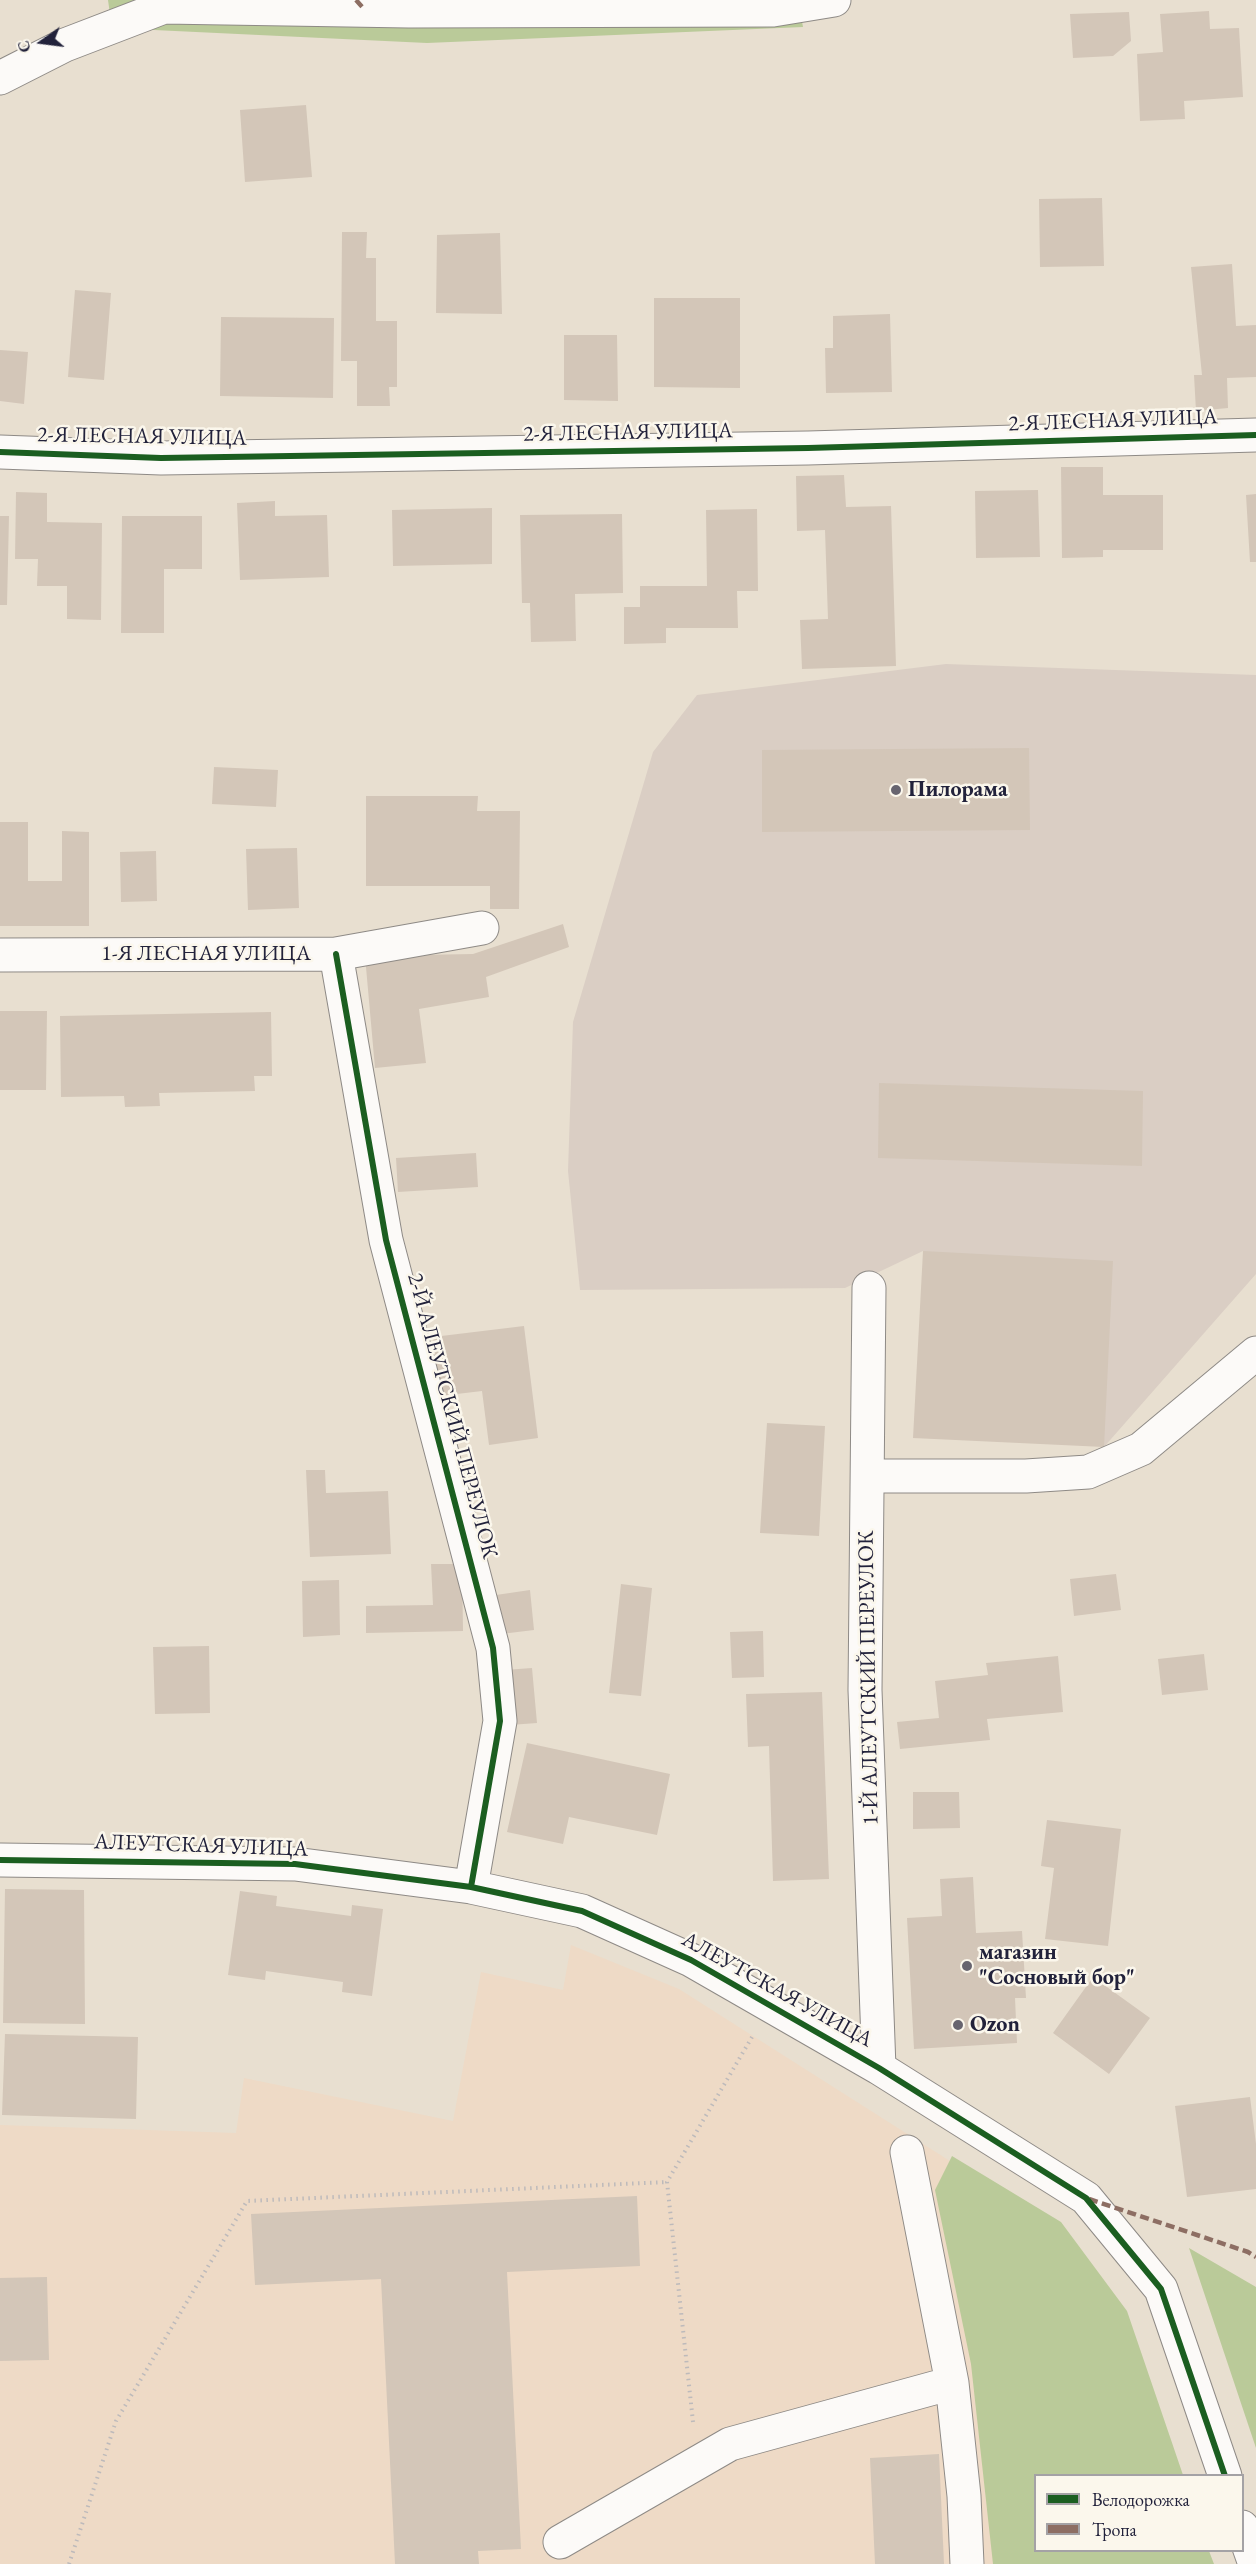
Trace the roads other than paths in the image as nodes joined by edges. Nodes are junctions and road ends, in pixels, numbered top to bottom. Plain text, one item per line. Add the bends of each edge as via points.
1 (834, 0) edge
2 (0, 78) edge
3 (1256, 435) edge
4 (0, 452) edge
5 (482, 928) dead end
6 (336, 954) junction
7 (0, 955) edge
8 (869, 1288) dead end
9 (1256, 1353) edge
10 (868, 1476) junction
11 (0, 1860) edge
12 (471, 1887) junction
13 (879, 2068) junction
14 (907, 2152) dead end
15 (952, 2383) junction
16 (1225, 2474) edge
17 (1244, 2533) edge
18 (560, 2542) dead end
19 (967, 2564) edge
20 (1255, 2564) edge

1 - 2 street via 773,10 164,7 65,45
3 - 4 street, 2-Я ЛЕСНАЯ УЛИЦА via 808,448 161,458
5 - 6 street, 1-Я ЛЕСНАЯ УЛИЦА
6 - 7 street, 1-Я ЛЕСНАЯ УЛИЦА
6 - 12 street, 2-Й АЛЕУТСКИЙ ПЕРЕУЛОК via 386,1240 493,1648 500,1721
8 - 10 street, 1-Й АЛЕУТСКИЙ ПЕРЕУЛОК
9 - 10 street via 1141,1449 1088,1472
10 - 13 street, 1-Й АЛЕУТСКИЙ ПЕРЕУЛОК via 865,1690
11 - 12 street, АЛЕУТСКАЯ УЛИЦА via 295,1864
12 - 13 street, АЛЕУТСКАЯ УЛИЦА via 582,1911 691,1959
13 - 16 street, АЛЕУТСКАЯ УЛИЦА via 1086,2198 1161,2289
14 - 15 street
15 - 18 street via 730,2445
15 - 19 street
17 - 20 street

